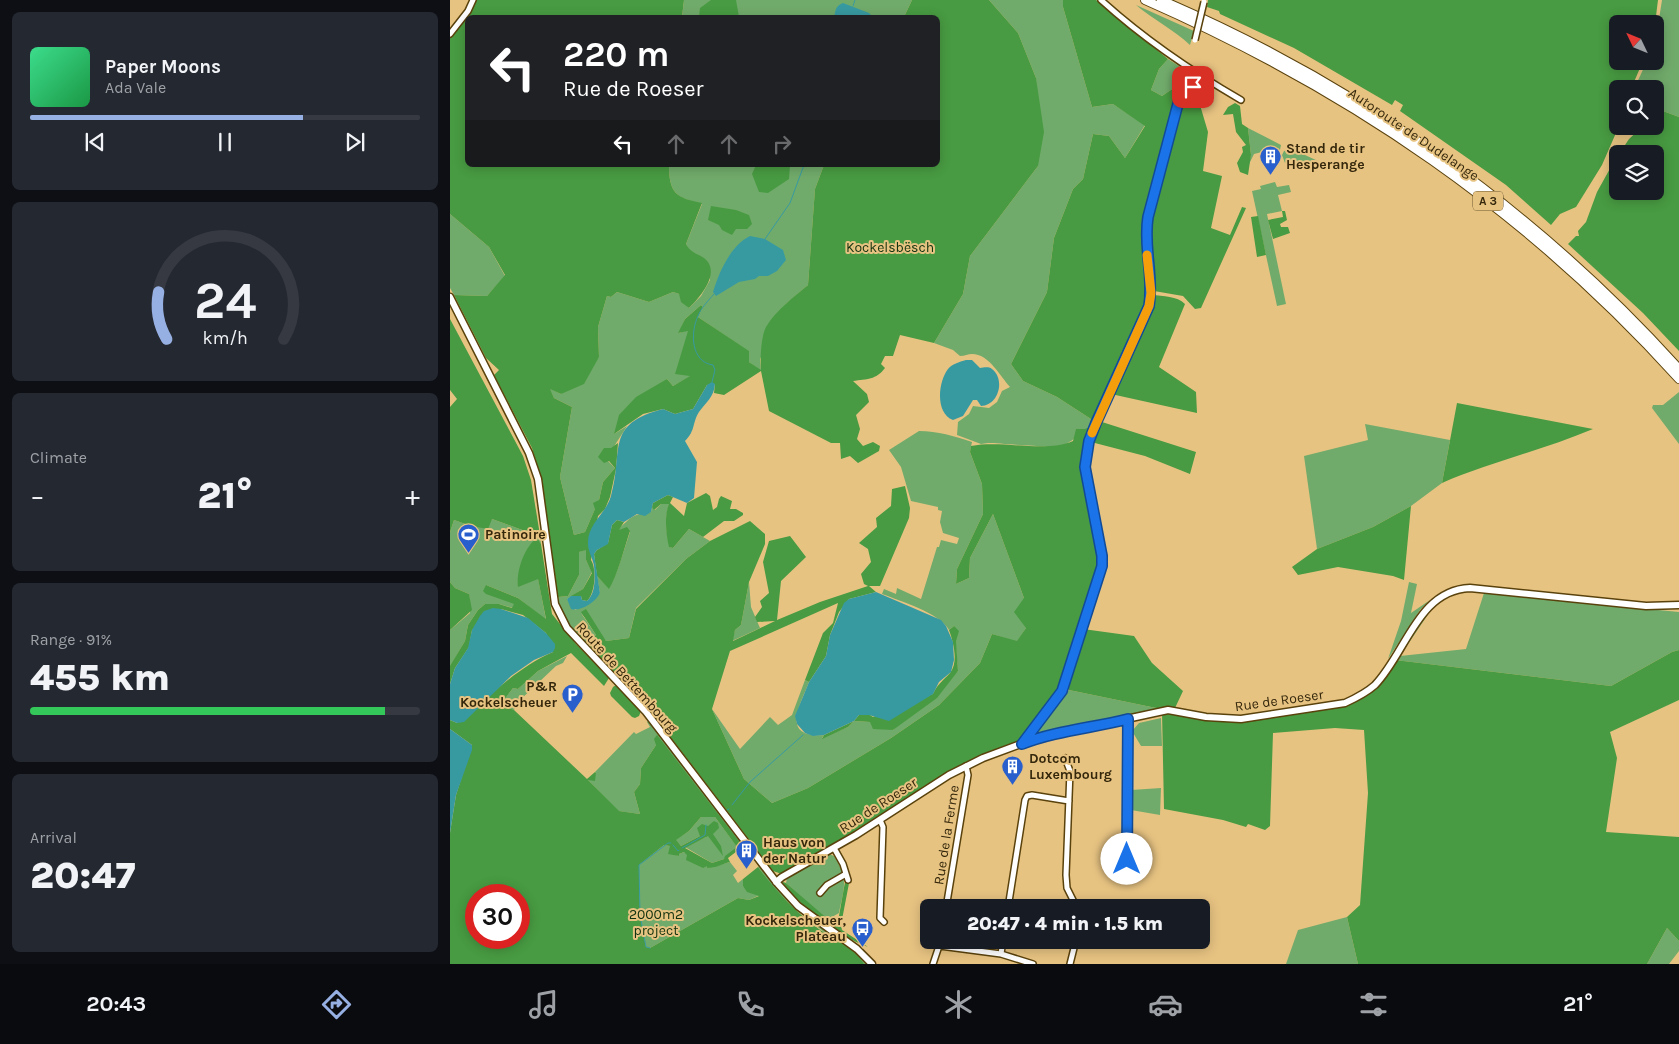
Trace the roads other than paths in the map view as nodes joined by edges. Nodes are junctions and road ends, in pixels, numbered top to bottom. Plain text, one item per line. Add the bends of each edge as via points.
1 (472, 0) edge
2 (1102, 0) edge
3 (1145, 0) edge
4 (1161, 0) edge
5 (1205, 1) edge
6 (450, 34) edge
7 (1195, 40) dead end
8 (1187, 68) junction
9 (1211, 83) junction
10 (1179, 100) junction
11 (1241, 100) dead end
12 (450, 297) edge
13 (1679, 369) edge
14 (1679, 378) edge
15 (1679, 604) edge
16 (1128, 719) junction
17 (1022, 744) junction
18 (1065, 758) dead end
19 (966, 766) junction
20 (1069, 801) junction
21 (880, 820) junction
22 (834, 848) junction
23 (1127, 872) dead end
24 (846, 874) junction
25 (848, 880) dead end
26 (776, 882) junction
27 (820, 893) dead end
28 (947, 899) edge
29 (1009, 899) edge
30 (1072, 899) edge
31 (884, 922) dead end
32 (938, 949) edge
33 (973, 949) edge
34 (1002, 949) edge
35 (1074, 949) edge
36 (1001, 954) junction
37 (872, 964) edge
38 (933, 964) edge
39 (1033, 964) edge
40 (1070, 964) edge

1 - 6 street via 468,11
2 - 8 street via 1120,18
3 - 14 highway, Autoroute de Dudelange / A 3 via 1299,75 1412,145 1547,248 1615,311
4 - 13 highway, Autoroute de Dudelange / A 3 via 1302,69 1452,165 1584,274
5 - 7 street, bridge
8 - 9 street
8 - 10 street
9 - 10 street via 1193,87
9 - 11 street
10 - 17 street via 1146,228 1149,306 1096,423 1086,453 1085,467 1102,566 1062,691
12 - 26 main road, Route de Bettembourg via 530,453 538,479 555,604 562,621 646,712
15 - 16 main road, Rue de Roeser via 1659,607 1459,589 1437,598 1375,684 1346,703 1241,720 1168,710
16 - 17 main road, Rue de Roeser via 1049,735
16 - 23 street
17 - 19 main road, Rue de Roeser
18 - 20 street via 1070,771
19 - 21 main road, Rue de Roeser
19 - 28 street, Rue de la Ferme via 968,775
20 - 29 street via 1032,795 1025,800
20 - 30 street via 1066,875
21 - 22 main road, Rue de Roeser
21 - 31 street via 883,827 880,918
22 - 24 street
22 - 26 main road, Rue de Roeser
24 - 25 street
24 - 27 street
26 - 37 main road, Route de Bettembourg via 798,906 857,949
32 - 38 street
33 - 36 street
34 - 36 street
35 - 40 street
36 - 39 street

